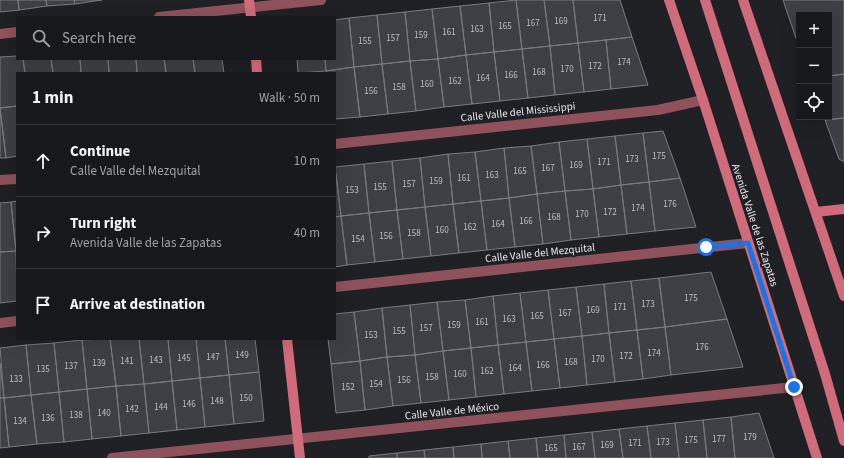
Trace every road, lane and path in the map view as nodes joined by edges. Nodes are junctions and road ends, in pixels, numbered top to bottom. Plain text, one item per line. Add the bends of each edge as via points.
1 (321, 0) edge
2 (669, 0) edge
3 (705, 0) edge
4 (743, 0) edge
5 (250, 8) edge
6 (169, 16) edge
7 (16, 32) edge
8 (0, 34) edge
9 (256, 60) edge
10 (257, 72) edge
11 (703, 100) junction
12 (336, 144) edge
13 (16, 178) edge
14 (0, 180) edge
15 (844, 209) edge
16 (816, 212) junction
17 (748, 243) junction
18 (336, 287) edge
19 (844, 296) edge
20 (16, 321) edge
21 (0, 322) edge
22 (287, 340) edge
23 (825, 374) junction
24 (794, 387) junction
25 (844, 414) edge
26 (298, 439) junction
27 (844, 441) edge
28 (112, 458) edge
29 (300, 458) edge
30 (817, 458) edge

1 - 5 street
2 - 11 main road, Avenida Valle de las Zapatas
3 - 23 main road, Avenida Valle de las Zapatas
4 - 16 main road
5 - 6 street
7 - 8 street
9 - 10 main road
11 - 12 street, Calle Valle del Mississippi via 658,110
11 - 17 main road, Avenida Valle de las Zapatas
13 - 14 street
15 - 16 main road
16 - 19 main road
17 - 18 street, Calle Valle del Mezquital
17 - 24 main road, Avenida Valle de las Zapatas
20 - 21 street
22 - 26 main road
23 - 25 main road, Avenida Valle de las Zapatas
23 - 27 main road, Avenida Valle de las Zapatas
24 - 26 street, Calle Valle de México
24 - 30 main road, Avenida Valle de las Zapatas
26 - 28 street, Calle Valle de México
26 - 29 main road

